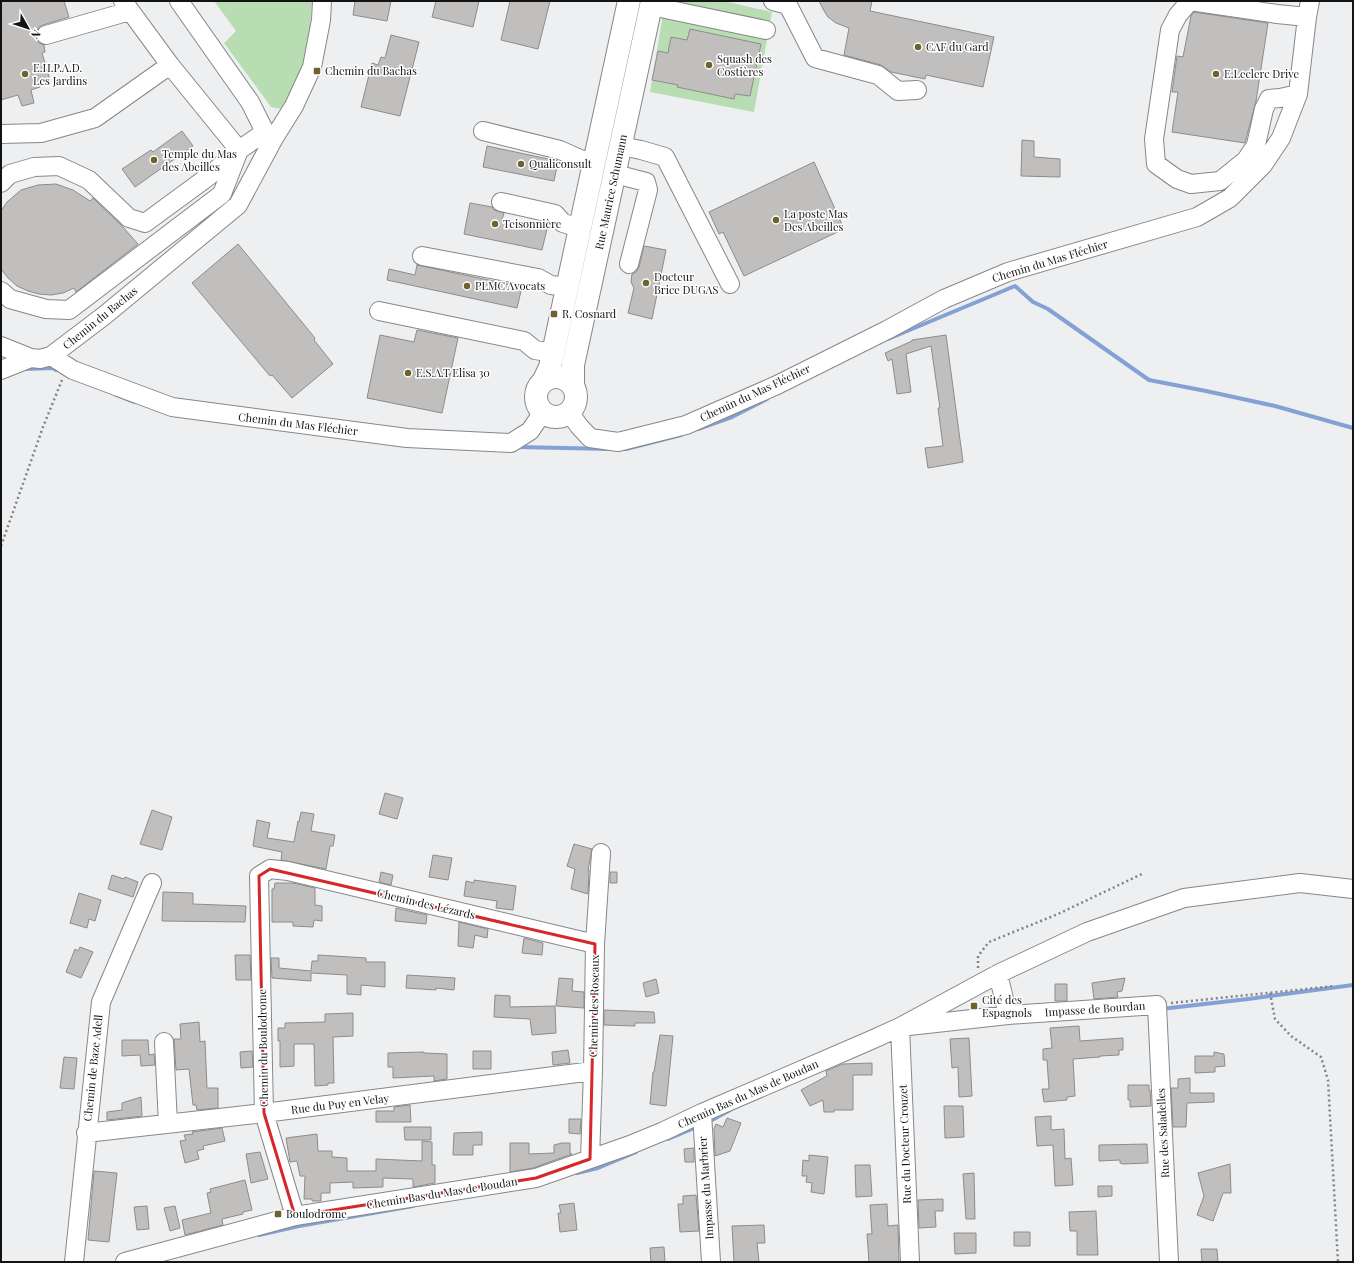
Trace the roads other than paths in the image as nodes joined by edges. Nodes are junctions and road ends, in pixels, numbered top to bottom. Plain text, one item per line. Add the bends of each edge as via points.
1 (179, 1) edge
2 (322, 1) edge
3 (629, 1) edge
4 (773, 1) edge
5 (651, 3) edge
6 (127, 6) edge
7 (1308, 9) edge
8 (766, 30) dead end
9 (46, 35) dead end
10 (170, 65) junction
11 (917, 90) dead end
12 (1298, 94) junction
13 (483, 131) dead end
14 (1, 134) edge
15 (270, 135) junction
16 (621, 146) junction
17 (239, 150) junction
18 (594, 162) junction
19 (615, 174) junction
20 (1, 182) edge
21 (502, 202) dead end
22 (580, 228) junction
23 (422, 256) dead end
24 (628, 264) dead end
25 (730, 284) dead end
26 (567, 287) junction
27 (1, 291) edge
28 (379, 311) dead end
29 (1, 346) edge
30 (553, 353) junction
31 (51, 356) junction
32 (31, 358) junction
33 (1, 370) edge
34 (544, 380) junction
35 (573, 384) junction
36 (543, 412) junction
37 (570, 412) junction
38 (600, 853) dead end
39 (259, 876) joint
40 (152, 883) dead end
41 (1353, 889) edge
42 (595, 944) junction
43 (990, 978) junction
44 (1157, 1005) joint
45 (1008, 1015) junction
46 (900, 1027) junction
47 (164, 1042) dead end
48 (593, 1072) junction
49 (264, 1113) junction
50 (702, 1113) junction
51 (168, 1124) junction
52 (86, 1133) junction
53 (590, 1159) junction
54 (295, 1216) junction
55 (74, 1262) edge
56 (125, 1262) edge
57 (711, 1262) edge
58 (910, 1262) edge
59 (1169, 1262) edge

1 - 15 street
2 - 15 street, Chemin du Bachas via 312,67 294,106
3 - 18 main road, Rue Maurice Schumann
4 - 11 street via 788,5 815,58 878,75 898,92
5 - 8 street
5 - 16 main road, Rue Maurice Schumann
6 - 9 street
6 - 10 street
7 - 12 street, Chemin du Mas Fléchier
7 - 12 street via 1277,14 1190,1 1170,30 1154,139 1156,164 1177,179 1191,184 1220,182 1246,160 1256,145 1264,109 1269,99
10 - 14 street via 95,118 41,133
10 - 17 street
12 - 37 street, Chemin du Mas Fléchier via 1281,138 1263,165 1230,198 1197,217 1008,272 944,299 777,385 686,424 618,442 590,438
13 - 18 street via 560,150
15 - 17 street
15 - 31 street, Chemin du Bachas via 238,205 105,315
16 - 19 main road, Rue Maurice Schumann
16 - 25 street via 666,158
17 - 20 street via 209,176 145,223 129,218 89,180 60,166 34,167 10,174
17 - 27 street via 222,194 69,310 46,310 10,299
18 - 22 main road, Rue Maurice Schumann
19 - 24 street via 646,182 648,190
19 - 35 main road, Rue Maurice Schumann via 574,365
21 - 22 street via 555,214 563,223
22 - 26 main road, Rue Maurice Schumann
23 - 26 street via 538,278 551,285
26 - 30 main road, Rue Maurice Schumann
28 - 30 street via 524,341 535,350
29 - 32 street
30 - 34 main road, Rue Maurice Schumann
31 - 32 street, Chemin du Bachas
31 - 36 street, Chemin du Mas Fléchier via 73,370 172,407 407,438 510,442 530,431
32 - 33 street, Chemin du Bachas
34 - 35 main road via 558,376
34 - 36 main road via 539,385 536,398
35 - 37 main road via 577,399
36 - 37 main road via 556,417
38 - 42 street, Chemin des Roseaux
39 - 42 street, Chemin des Lézards via 270,869 288,871
39 - 49 street, Chemin du Boulodrome
40 - 52 street, Chemin de Baze Adell via 101,1002
41 - 43 street, Chemin Bas du Mas de Boudan via 1300,883 1184,898 1087,932
42 - 48 street, Chemin des Roseaux
43 - 45 street
43 - 46 street, Chemin Bas du Mas de Boudan
44 - 45 street, Impasse de Bourdan
44 - 59 street, Rue des Saladelles
45 - 46 street, Impasse de Bourdan
46 - 50 street, Chemin Bas du Mas de Boudan
46 - 58 street, Rue du Docteur Crouzet
47 - 51 street
48 - 49 street, Rue du Puy en Velay
48 - 53 street, Chemin des Roseaux
49 - 51 street, Rue du Puy en Velay
49 - 54 street, Chemin du Boulodrome
50 - 53 street, Chemin Bas du Mas de Boudan via 664,1131
50 - 57 street, Impasse du Marbrier
51 - 52 street, Rue du Puy en Velay
52 - 55 street, Chemin de Baze Adell
53 - 54 street, Chemin Bas du Mas de Boudan via 536,1178
54 - 56 street, Chemin Bas du Mas de Boudan

